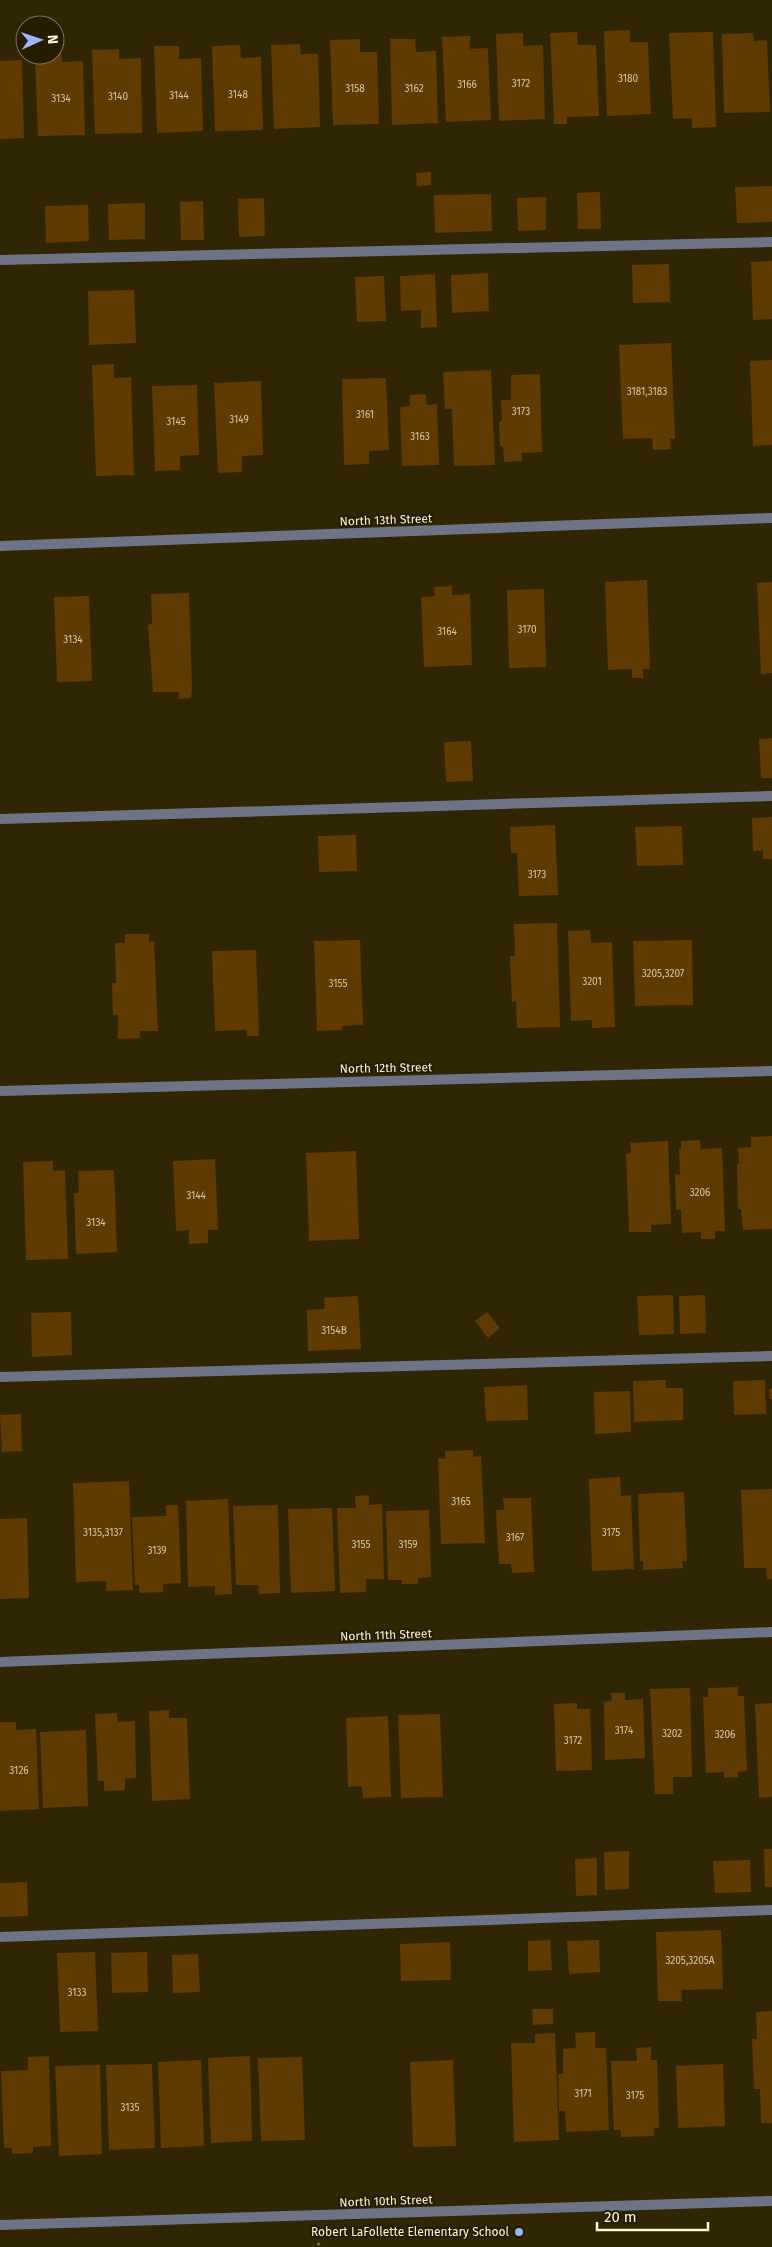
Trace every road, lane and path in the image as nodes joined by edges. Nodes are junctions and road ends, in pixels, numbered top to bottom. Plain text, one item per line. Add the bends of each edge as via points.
1 (772, 242) edge
2 (0, 260) edge
3 (772, 518) edge
4 (0, 546) edge
5 (772, 796) edge
6 (0, 819) edge
7 (772, 1071) edge
8 (0, 1091) edge
9 (772, 1356) edge
10 (0, 1377) edge
11 (772, 1632) edge
12 (0, 1662) edge
13 (772, 1910) edge
14 (0, 1937) edge
15 (772, 2201) edge
16 (0, 2225) edge

1 - 2 street
3 - 4 street, North 13th Street
5 - 6 street
7 - 8 street, North 12th Street
9 - 10 street
11 - 12 street, North 11th Street
13 - 14 street
15 - 16 street, North 10th Street

